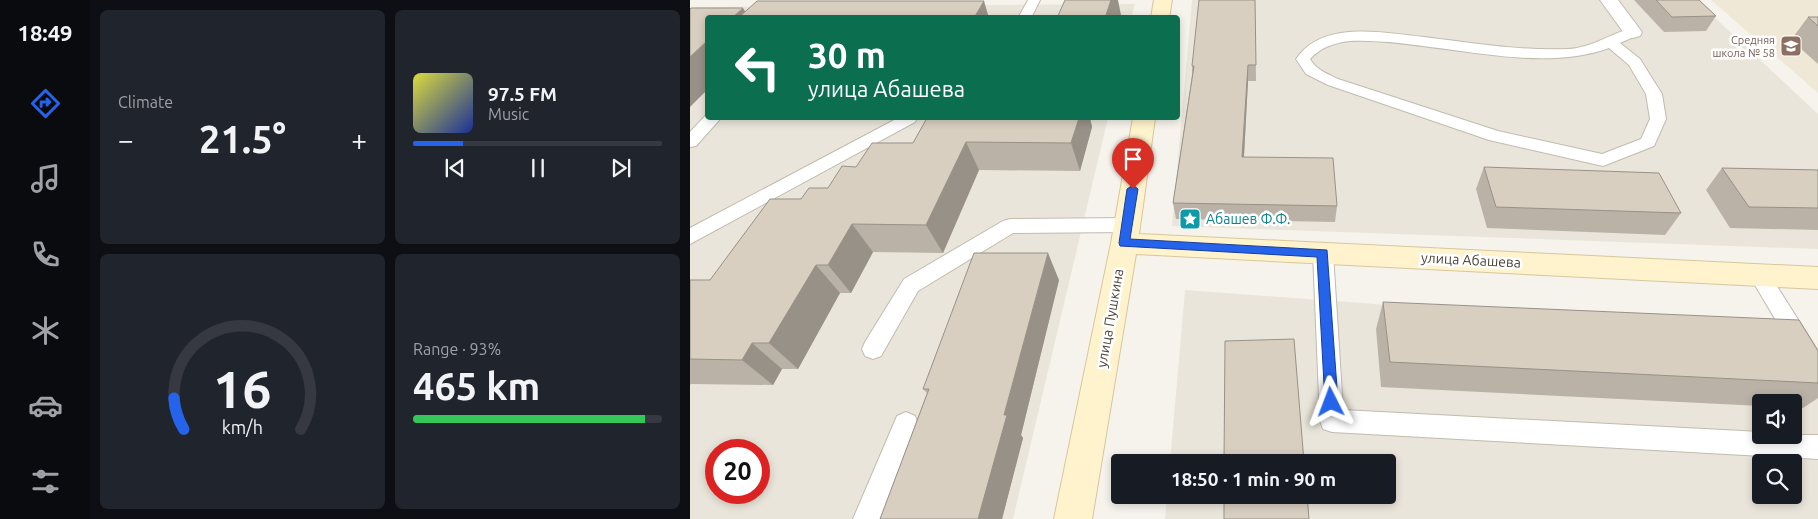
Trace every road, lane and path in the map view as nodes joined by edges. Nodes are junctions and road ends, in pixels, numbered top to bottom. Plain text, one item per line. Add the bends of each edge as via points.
1 (1034, 0) edge
2 (1163, 0) edge
3 (1609, 0) edge
4 (1026, 15) edge
5 (1160, 15) edge
6 (1633, 32) joint
7 (1610, 42) junction
8 (711, 120) edge
9 (905, 120) edge
10 (1144, 120) edge
11 (690, 142) edge
12 (1126, 234) junction
13 (690, 237) edge
14 (1323, 253) junction
15 (1759, 275) junction
16 (1818, 278) edge
17 (873, 349) dead end
18 (1818, 371) edge
19 (906, 424) dead end
20 (1818, 447) edge
21 (867, 519) edge
22 (1073, 519) edge

1 - 4 lane
2 - 5 street
3 - 6 street
6 - 7 lane
7 - 7 lane via 1570,53 1515,51 1369,36 1331,39 1312,47 1303,59 1312,73 1333,82 1495,136 1603,160 1648,142 1658,119 1654,94 1640,69
8 - 11 lane
9 - 13 lane
10 - 12 street, улица Пушкина
12 - 14 street, улица Абашева
12 - 17 lane via 1010,226 911,286
12 - 22 street, улица Пушкина
14 - 15 street, улица Абашева
14 - 20 lane via 1332,421
15 - 16 street, улица Абашева
15 - 18 lane
19 - 21 lane

